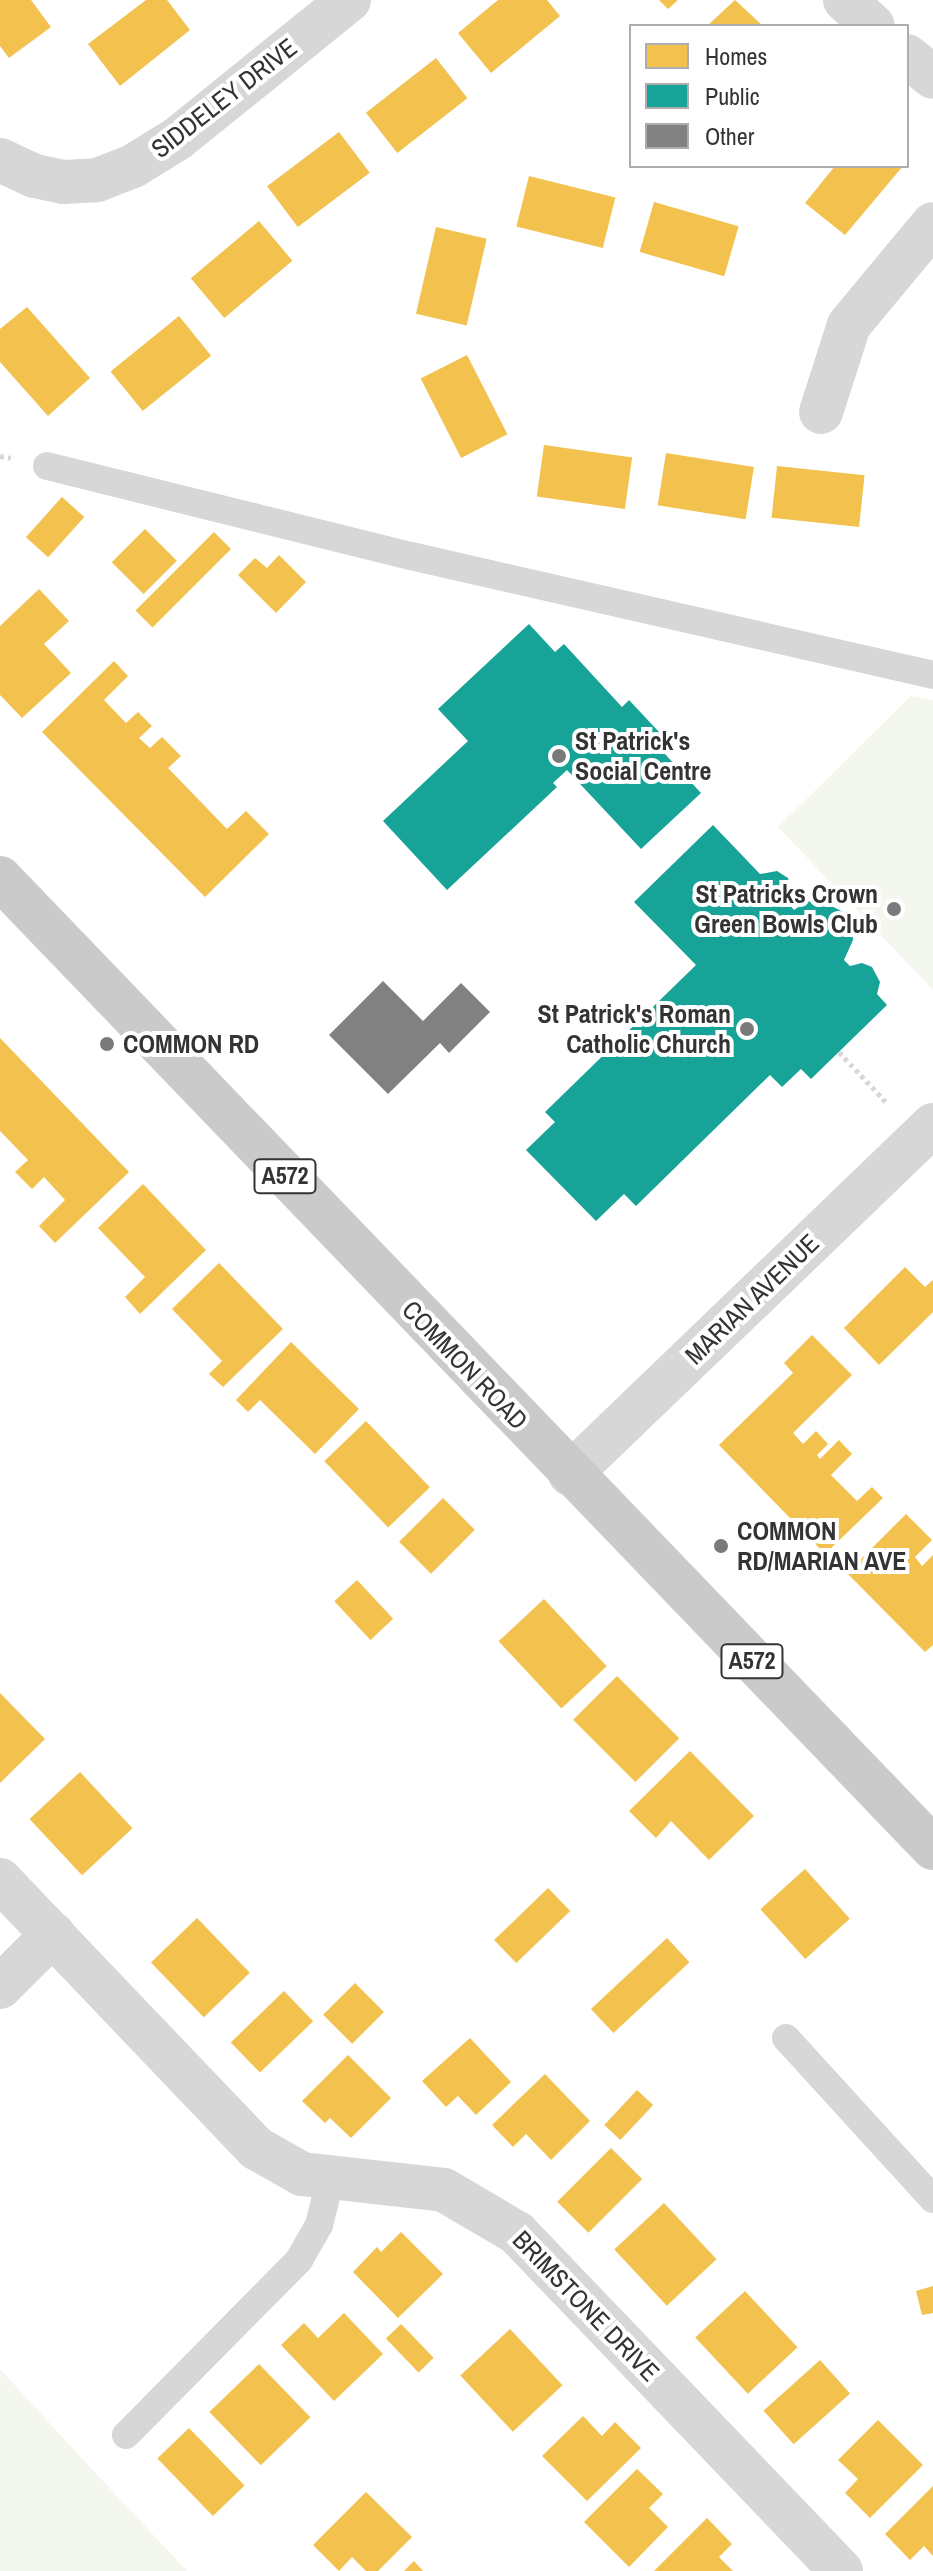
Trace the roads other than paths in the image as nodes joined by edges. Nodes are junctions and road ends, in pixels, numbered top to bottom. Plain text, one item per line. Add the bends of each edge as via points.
1 (349, 0) edge
2 (845, 0) edge
3 (871, 24) edge
4 (909, 58) edge
5 (933, 77) edge
6 (0, 160) edge
7 (933, 224) edge
8 (821, 412) dead end
9 (47, 466) dead end
10 (933, 675) edge
11 (0, 878) edge
12 (920, 1129) edge
13 (570, 1474) junction
14 (933, 1848) edge
15 (0, 1880) edge
16 (53, 1934) junction
17 (0, 1987) edge
18 (786, 2038) dead end
19 (331, 2177) junction
20 (933, 2199) edge
21 (126, 2435) dead end
22 (841, 2571) edge

1 - 6 street, SIDDELEY DRIVE via 177,139 133,166 97,180 63,182
2 - 3 street
4 - 5 street
7 - 8 street via 849,325
9 - 10 lane via 411,556
11 - 13 main road, COMMON ROAD / A572
12 - 13 street, MARIAN AVENUE
13 - 14 main road, COMMON ROAD / A572
15 - 16 street, BRIMSTONE DRIVE
16 - 17 street
16 - 19 street, BRIMSTONE DRIVE via 256,2148 302,2174
18 - 20 lane
19 - 21 lane via 319,2225 299,2260
19 - 22 street, BRIMSTONE DRIVE via 444,2190 517,2233

